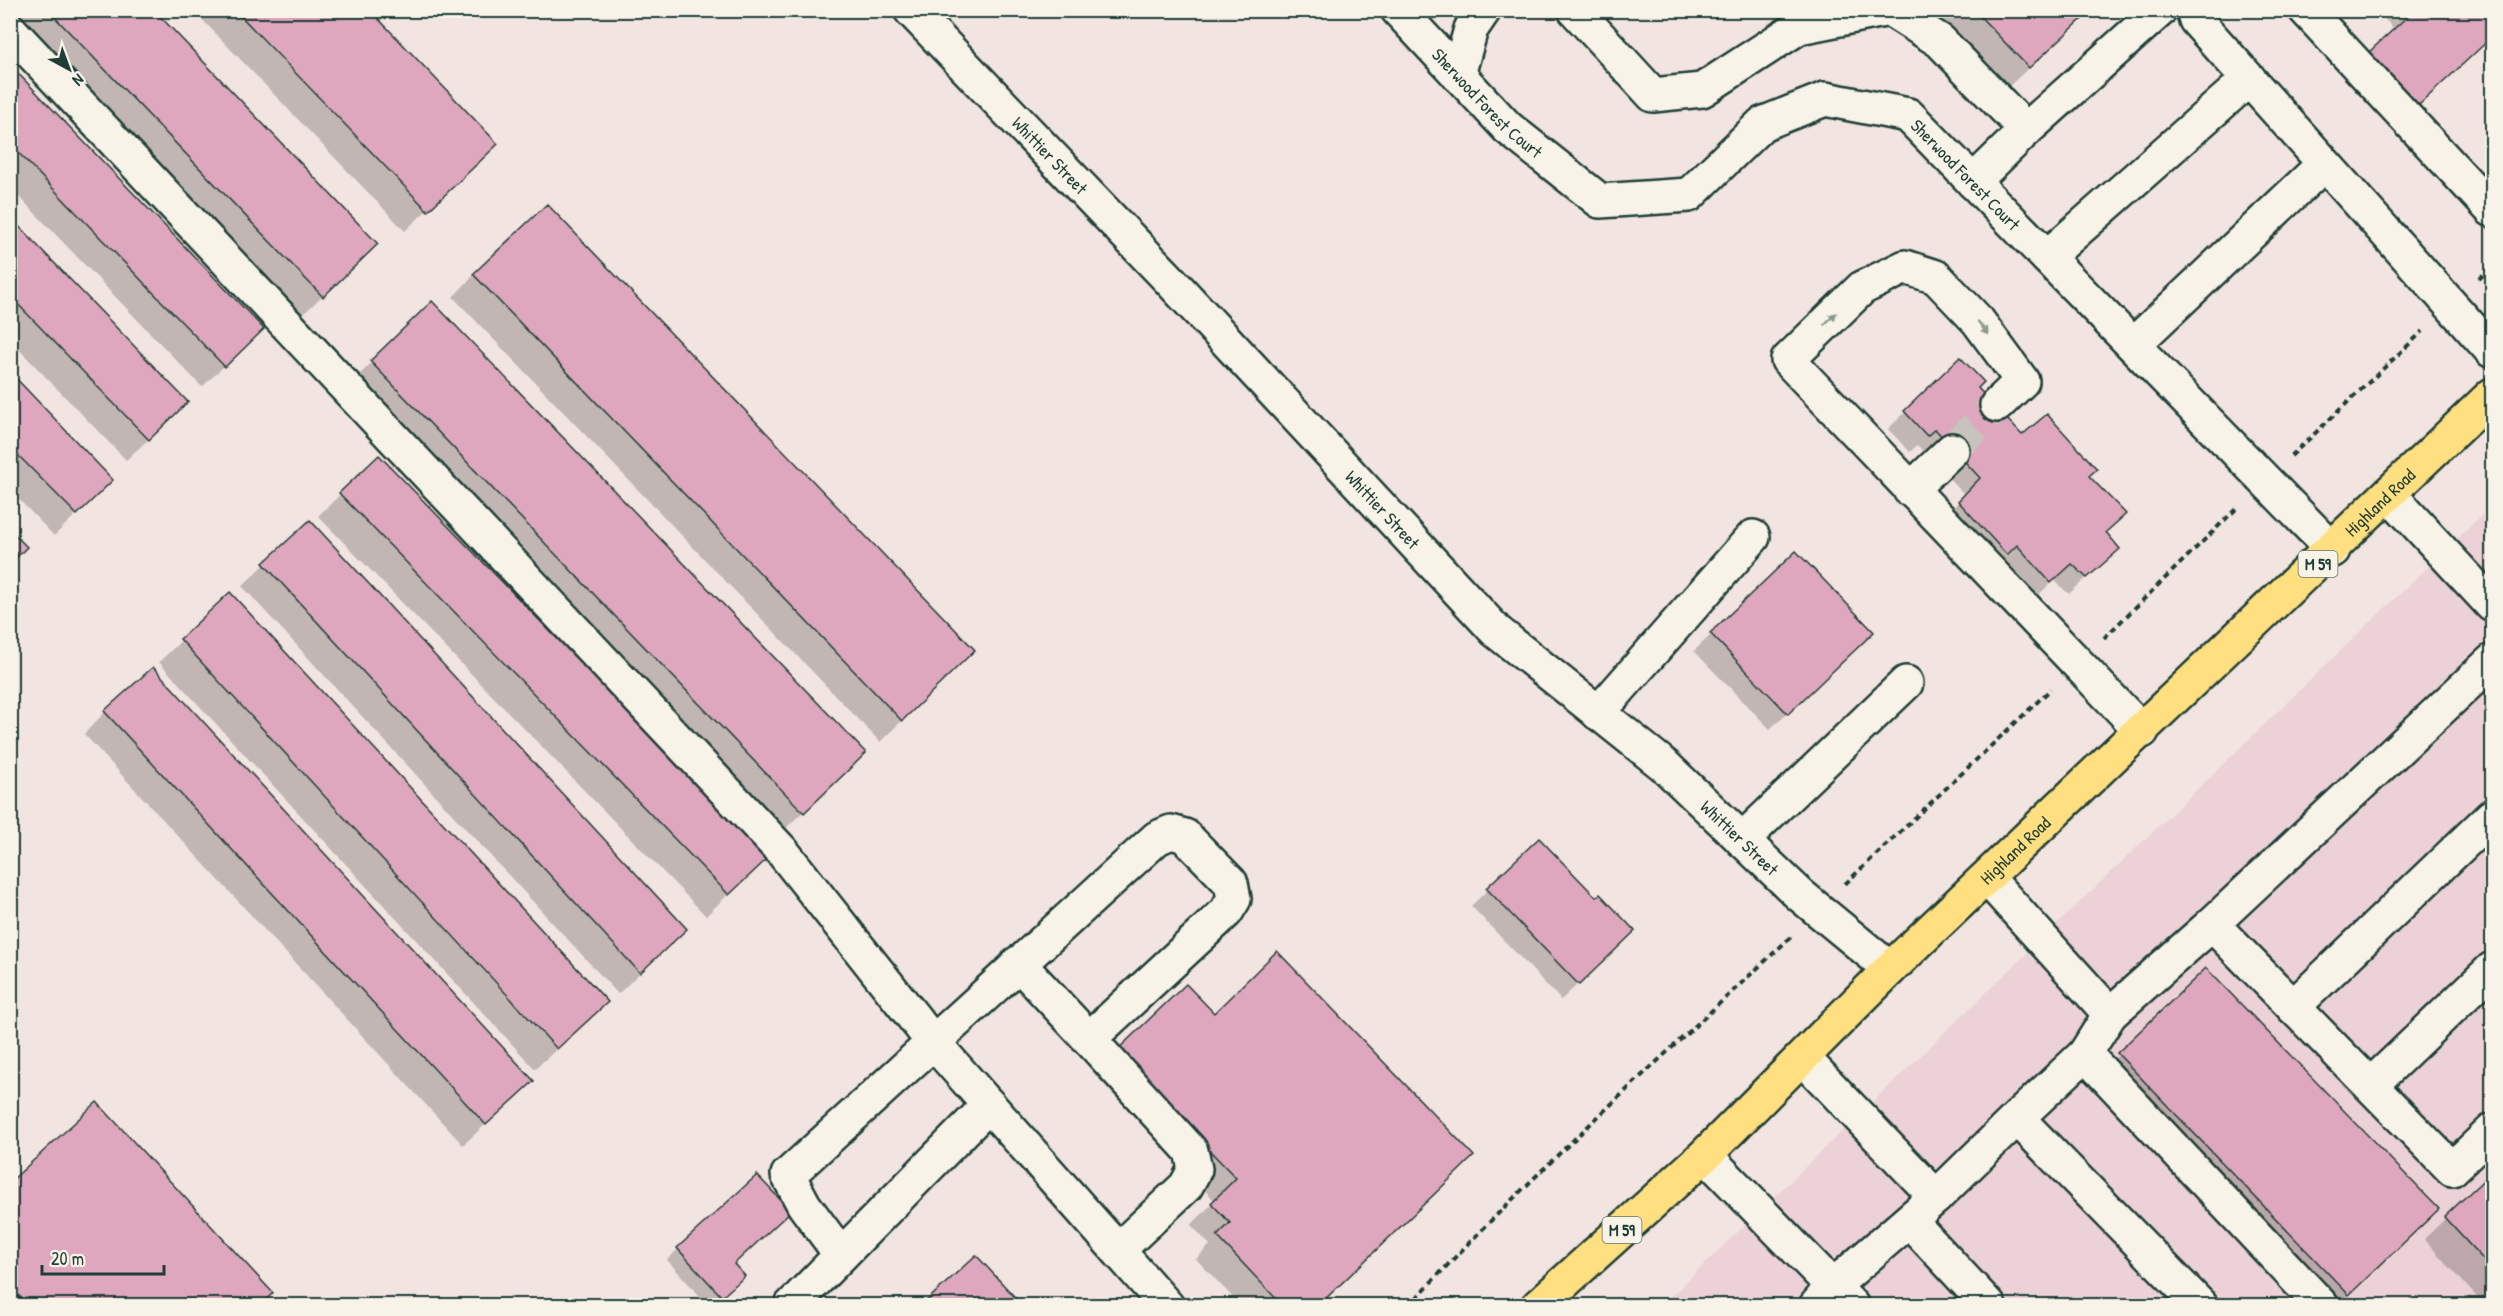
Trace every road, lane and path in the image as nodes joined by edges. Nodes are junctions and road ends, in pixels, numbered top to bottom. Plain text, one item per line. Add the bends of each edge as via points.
1 (911, 10) edge
2 (1398, 10) edge
3 (1484, 10) edge
4 (1575, 10) edge
5 (1884, 10) edge
6 (1891, 10) edge
7 (2160, 10) edge
8 (2193, 10) edge
9 (2306, 10) edge
10 (10, 30) edge
11 (1458, 75) junction
12 (2249, 80) junction
13 (2026, 130) junction
14 (2324, 164) junction
15 (1973, 182) junction
16 (2493, 210) edge
17 (2047, 257) junction
18 (2493, 266) edge
19 (2450, 305) junction
20 (2133, 345) junction
21 (2493, 351) edge
22 (2493, 395) edge
23 (1997, 405) tunnel mouth
24 (1952, 450) tunnel mouth
25 (2287, 460) dead end
26 (1910, 490) junction
27 (2390, 495) junction
28 (2246, 500) dead end
29 (1753, 537) dead end
30 (2332, 550) junction
31 (2493, 605) edge
32 (2493, 661) edge
33 (2077, 664) junction
34 (1906, 683) dead end
35 (1598, 712) junction
36 (2142, 731) junction
37 (2493, 816) edge
38 (1742, 840) junction
39 (1987, 878) junction
40 (1842, 886) dead end
41 (2212, 924) junction
42 (1797, 931) dead end
43 (1018, 963) junction
44 (1890, 969) junction
45 (2493, 969) edge
46 (2293, 1007) junction
47 (2110, 1014) junction
48 (1089, 1039) junction
49 (933, 1042) junction
50 (2085, 1054) junction
51 (1803, 1058) junction
52 (2370, 1085) junction
53 (989, 1106) junction
54 (2017, 1118) junction
55 (2493, 1131) edge
56 (1705, 1155) junction
57 (1936, 1197) junction
58 (1910, 1221) junction
59 (1118, 1250) junction
60 (841, 1255) junction
61 (1833, 1299) edge
62 (791, 1305) edge
63 (1167, 1305) edge
64 (1409, 1305) edge
65 (1538, 1305) edge
66 (1989, 1305) edge
67 (2201, 1305) edge
68 (2322, 1305) edge

1 - 35 street, Whittier Street via 1167,277 1496,631
2 - 11 street, Sherwood Forest Court
3 - 11 street via 1471,29
4 - 5 street via 1653,95 1702,90 1799,27
6 - 13 street via 1940,40
7 - 13 street
8 - 12 street via 2196,20
9 - 16 street
10 - 49 street via 782,851
11 - 15 street, Sherwood Forest Court via 1508,128 1600,201 1689,195 1762,124 1825,99 1908,115
12 - 14 street
12 - 17 street
13 - 15 street
14 - 19 street
14 - 20 street
15 - 17 street, Sherwood Forest Court
17 - 20 street, Sherwood Forest Court
18 - 19 path
19 - 21 street
19 - 25 path
20 - 30 street, Sherwood Forest Court
22 - 27 highway, Highland Road / M 59
26 -> 23 street via 1788,360 1862,288 1905,267 1936,277 1978,321 2022,381
24 - 26 street
26 - 33 street
27 - 30 highway, Highland Road / M 59
27 - 31 street
28 - 33 path
29 - 35 street
30 - 36 highway, Highland Road / M 59
32 - 41 street
33 - 36 street
33 - 40 path
34 - 38 street
35 - 38 street, Whittier Street via 1664,765
36 - 39 highway, Highland Road / M 59
37 - 46 street
38 - 44 street, Whittier Street via 1799,894
39 - 44 highway, Highland Road / M 59
39 - 47 street
41 - 46 street
41 - 47 street
42 - 64 path via 1539,1173
43 - 48 street
43 - 48 street via 1157,838 1171,832 1185,836 1230,883 1234,899 1226,912
43 - 49 street
44 - 51 highway, Highland Road / M 59
45 - 52 street
46 - 52 street
47 - 50 street
48 - 59 street via 1191,1151 1195,1169 1186,1186
49 - 53 street
49 - 60 street via 788,1175
50 - 54 street
50 - 68 street
51 - 56 highway, Highland Road / M 59
51 - 57 street
52 - 55 street via 2452,1169
53 - 59 street
53 - 60 street
54 - 57 street
54 - 67 street
56 - 61 street
56 - 65 highway, Highland Road / M 59
57 - 58 street
58 - 61 street
58 - 66 street
59 - 63 street
60 - 62 street

